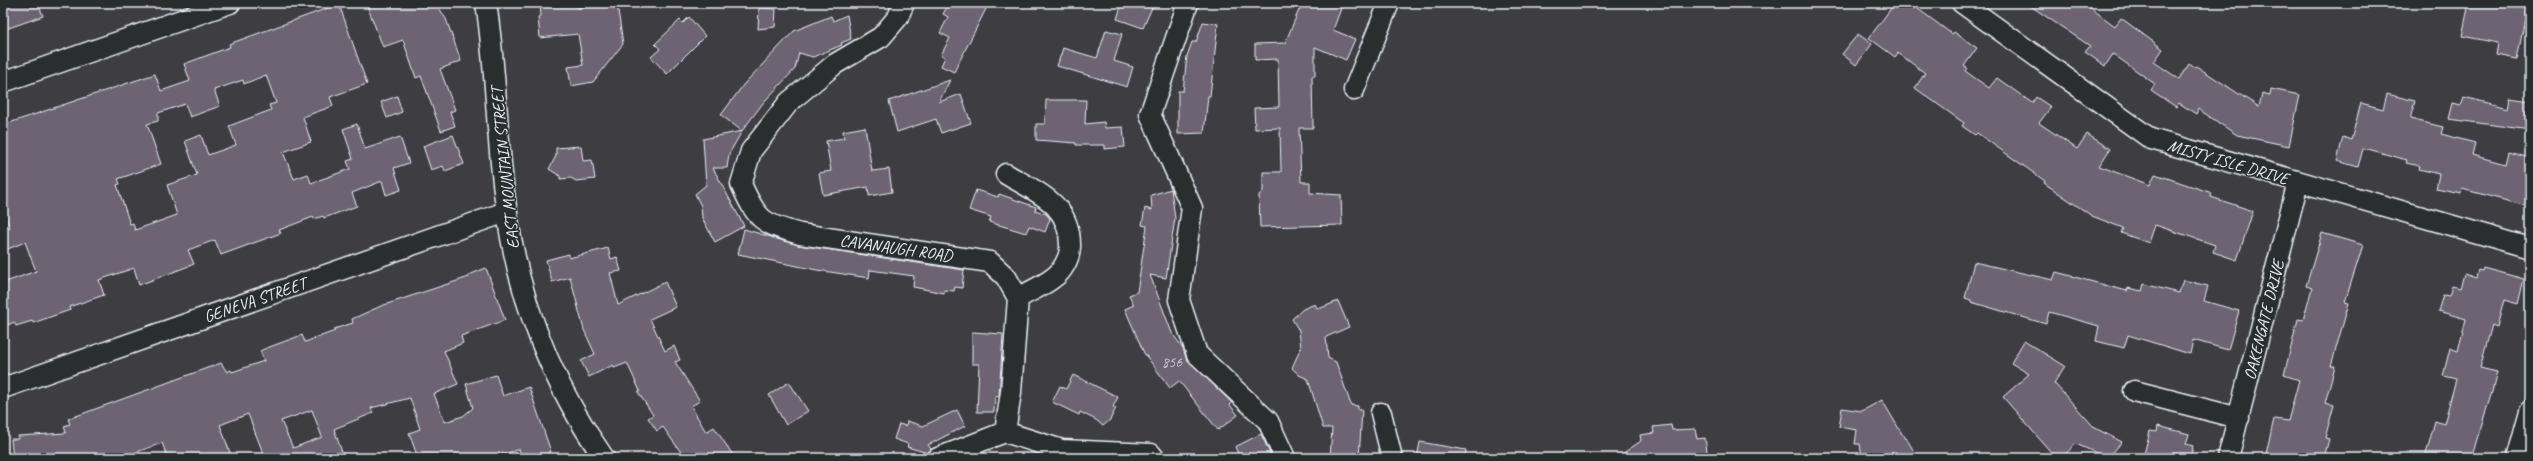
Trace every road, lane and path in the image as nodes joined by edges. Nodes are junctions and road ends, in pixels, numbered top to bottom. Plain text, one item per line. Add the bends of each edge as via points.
1 (230, 3) edge
2 (486, 3) edge
3 (904, 3) edge
4 (1188, 3) edge
5 (1389, 3) edge
6 (1962, 3) edge
7 (3, 82) edge
8 (1354, 90) dead end
9 (1006, 174) dead end
10 (2298, 182) junction
11 (506, 212) junction
12 (2530, 248) edge
13 (1018, 298) junction
14 (3, 388) edge
15 (2134, 391) dead end
16 (2530, 411) edge
17 (1381, 414) dead end
18 (2239, 418) junction
19 (1005, 432) junction
20 (604, 458) edge
21 (938, 458) edge
22 (1154, 458) edge
23 (1284, 458) edge
24 (1392, 458) edge
25 (2228, 458) edge
26 (2517, 458) edge

1 - 7 street
2 - 11 street, EAST MOUNTAIN STREET via 497,86
3 - 13 street, CAVANAUGH ROAD via 898,17 881,37 835,64 789,102 752,151 741,184 754,212 773,227 800,234 990,262 1006,277
4 - 23 street via 1150,114 1192,208 1179,300 1197,354 1268,420
5 - 8 street
6 - 10 street, MISTY ISLE DRIVE via 2151,139
9 - 13 street via 1050,200 1063,213 1071,231 1070,252 1063,268 1054,278
10 - 12 street, MISTY ISLE DRIVE
10 - 18 street, OAKENGATE DRIVE
11 - 14 street, GENEVA STREET
11 - 20 street, EAST MOUNTAIN STREET via 515,261 530,316 571,404
13 - 19 street via 1011,392
15 - 18 street
16 - 26 street
17 - 24 street
18 - 25 street, OAKENGATE DRIVE
19 - 21 street
19 - 22 street via 1062,450 1150,454

